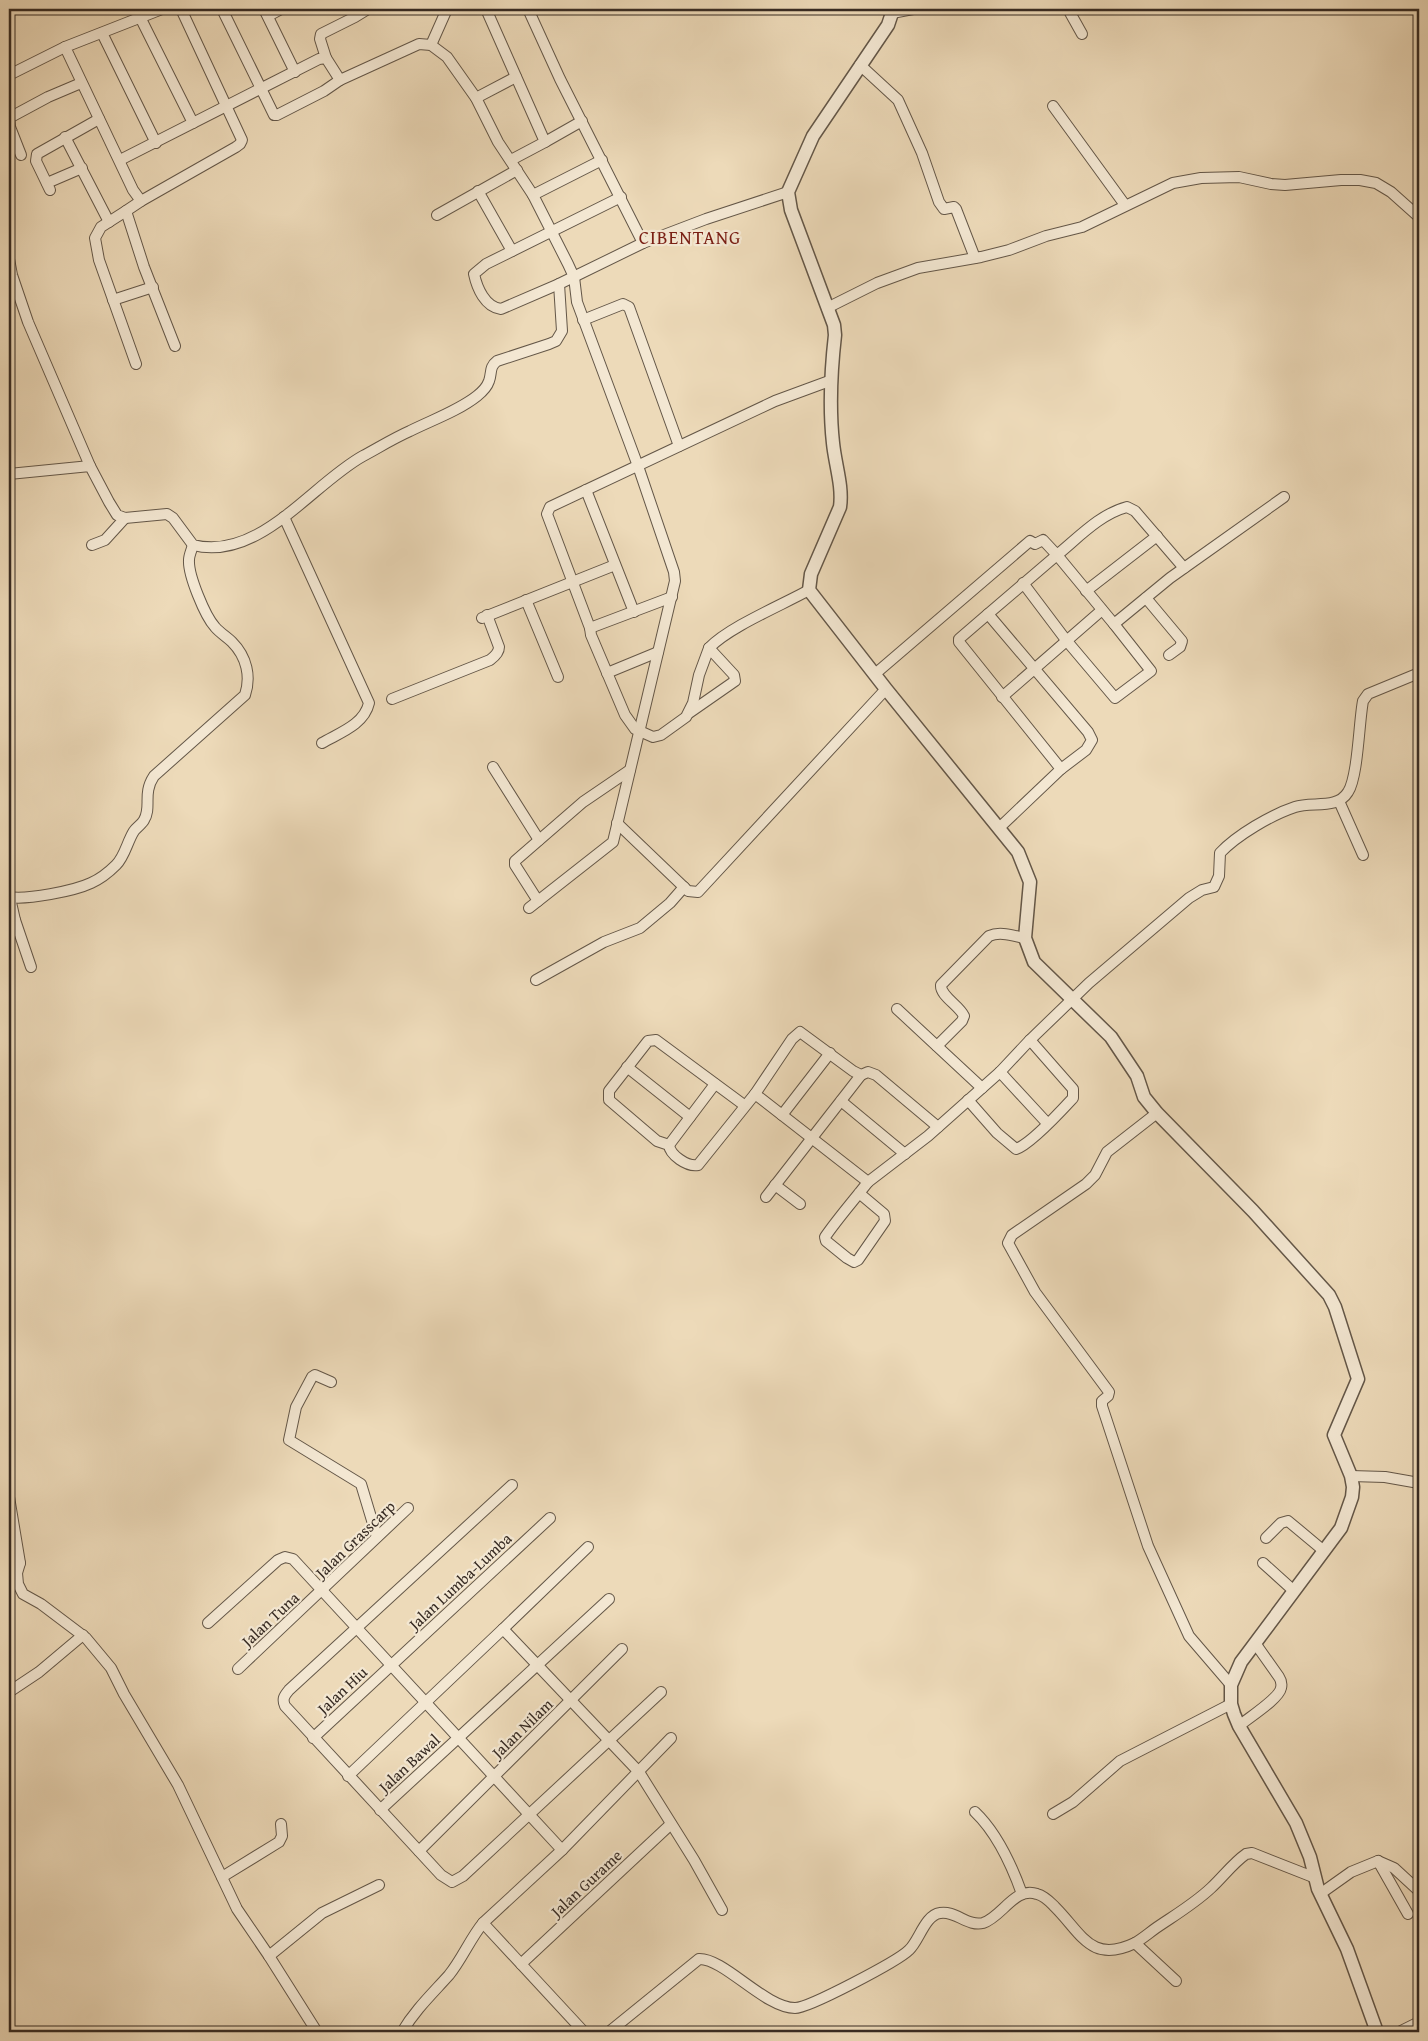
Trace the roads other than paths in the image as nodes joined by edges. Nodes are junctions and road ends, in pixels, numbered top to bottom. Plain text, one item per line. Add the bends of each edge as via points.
1 (162, 9) edge
2 (181, 9) edge
3 (222, 9) edge
4 (281, 9) edge
5 (368, 9) edge
6 (447, 9) edge
7 (486, 9) edge
8 (528, 9) edge
9 (913, 9) edge
10 (1068, 9) edge
11 (892, 11) edge
12 (266, 12) edge
13 (138, 13) edge
14 (102, 33) junction
15 (1082, 34) dead end
16 (431, 45) junction
17 (66, 47) junction
18 (326, 58) junction
19 (860, 65) junction
20 (295, 72) junction
21 (9, 75) edge
22 (516, 77) junction
23 (340, 80) junction
24 (81, 83) junction
25 (260, 90) junction
26 (476, 98) junction
27 (1053, 106) dead end
28 (226, 107) junction
29 (99, 119) junction
30 (582, 121) junction
31 (193, 123) junction
32 (65, 136) junction
33 (545, 142) junction
34 (156, 143) junction
35 (21, 155) dead end
36 (120, 160) junction
37 (511, 160) junction
38 (602, 160) junction
39 (82, 168) junction
40 (517, 170) junction
41 (478, 192) junction
42 (788, 192) junction
43 (533, 196) junction
44 (620, 197) junction
45 (141, 201) junction
46 (1125, 205) junction
47 (126, 211) junction
48 (437, 215) dead end
49 (1419, 217) edge
50 (108, 222) junction
51 (552, 232) junction
52 (643, 243) junction
53 (512, 251) junction
54 (975, 258) junction
55 (9, 259) edge
56 (574, 278) junction
57 (559, 284) junction
58 (152, 287) junction
59 (113, 300) junction
60 (828, 308) junction
61 (583, 320) junction
62 (175, 346) dead end
63 (136, 364) dead end
64 (832, 380) junction
65 (679, 446) junction
66 (90, 466) junction
67 (638, 466) junction
68 (9, 474) edge
69 (586, 490) junction
70 (1284, 497) dead end
71 (284, 517) junction
72 (124, 518) junction
73 (1157, 536) junction
74 (92, 545) dead end
75 (193, 545) junction
76 (1057, 555) junction
77 (616, 565) junction
78 (1184, 568) junction
79 (573, 583) junction
80 (1023, 583) junction
81 (810, 590) junction
82 (1086, 591) junction
83 (672, 597) junction
84 (1146, 598) junction
85 (526, 600) junction
86 (1102, 610) junction
87 (634, 612) junction
88 (988, 614) junction
89 (1114, 624) junction
90 (590, 628) junction
91 (1066, 640) junction
92 (709, 648) junction
93 (658, 652) junction
94 (1169, 655) dead end
95 (1035, 670) junction
96 (607, 673) junction
97 (1419, 673) edge
98 (875, 674) junction
99 (558, 677) dead end
100 (886, 689) junction
101 (1002, 697) junction
102 (392, 699) dead end
103 (690, 713) junction
104 (640, 731) junction
105 (322, 743) dead end
106 (493, 767) dead end
107 (1061, 769) junction
108 (630, 770) junction
109 (1339, 801) junction
110 (617, 823) junction
111 (999, 828) junction
112 (539, 840) junction
113 (1363, 855) dead end
114 (684, 887) junction
115 (10, 898) edge
116 (538, 901) junction
117 (529, 908) dead end
118 (12, 921) edge
119 (1025, 938) junction
120 (31, 967) dead end
121 (536, 980) dead end
122 (1073, 999) junction
123 (898, 1009) dead end
124 (1030, 1040) junction
125 (937, 1046) junction
126 (830, 1054) junction
127 (627, 1067) junction
128 (1000, 1072) junction
129 (861, 1075) junction
130 (715, 1084) junction
131 (982, 1088) junction
132 (755, 1094) junction
133 (968, 1100) junction
134 (841, 1101) junction
135 (744, 1105) junction
136 (1157, 1113) junction
137 (782, 1115) junction
138 (690, 1117) junction
139 (1047, 1123) junction
140 (938, 1127) junction
141 (812, 1138) junction
142 (669, 1145) junction
143 (905, 1154) junction
144 (868, 1182) junction
145 (775, 1185) junction
146 (859, 1193) junction
147 (766, 1196) dead end
148 (800, 1204) dead end
149 (330, 1382) dead end
150 (1351, 1476) junction
151 (1419, 1483) edge
152 (512, 1485) dead end
153 (9, 1497) edge
154 (408, 1508) dead end
155 (550, 1518) dead end
156 (377, 1537) junction
157 (1266, 1538) dead end
158 (588, 1547) dead end
159 (1324, 1551) junction
160 (9, 1555) edge
161 (20, 1563) junction
162 (1263, 1563) dead end
163 (322, 1591) junction
164 (1294, 1591) junction
165 (609, 1599) dead end
166 (208, 1623) dead end
167 (357, 1629) junction
168 (503, 1629) junction
169 (82, 1635) junction
170 (1255, 1644) junction
171 (622, 1649) dead end
172 (538, 1664) junction
173 (391, 1665) junction
174 (238, 1669) dead end
175 (1231, 1685) junction
176 (9, 1692) edge
177 (661, 1692) dead end
178 (571, 1701) junction
179 (426, 1703) junction
180 (1231, 1704) junction
181 (1239, 1726) junction
182 (313, 1738) junction
183 (458, 1738) junction
184 (671, 1738) dead end
185 (609, 1740) junction
186 (639, 1772) junction
187 (348, 1776) junction
188 (494, 1776) junction
189 (380, 1810) junction
190 (974, 1812) dead end
191 (529, 1814) junction
192 (1052, 1814) dead end
193 (281, 1824) dead end
194 (672, 1824) junction
195 (562, 1850) junction
196 (419, 1851) junction
197 (1378, 1862) junction
198 (222, 1877) junction
199 (1313, 1877) junction
200 (379, 1885) dead end
201 (1419, 1891) edge
202 (1022, 1894) junction
203 (1320, 1894) junction
204 (722, 1910) dead end
205 (1408, 1914) dead end
206 (483, 1923) junction
207 (1135, 1943) junction
208 (270, 1956) junction
209 (521, 1964) junction
210 (1176, 1981) dead end
211 (1419, 2022) edge
212 (317, 2032) edge
213 (402, 2032) edge
214 (584, 2032) edge
215 (609, 2032) edge
216 (1377, 2032) edge
217 (1400, 2032) edge

1 - 13 street
2 - 28 street
3 - 25 street
4 - 12 street
5 - 18 street via 321,34
6 - 16 street
7 - 22 street
8 - 30 street
9 - 11 street
10 - 15 street
11 - 19 street via 888,25
12 - 20 street
13 - 14 street
13 - 31 street
14 - 17 street
14 - 34 street
16 - 23 street via 415,44
16 - 26 street via 447,57
17 - 21 street
17 - 24 street
18 - 20 street
18 - 23 street
19 - 42 street via 813,136
19 - 54 street via 898,100 922,153 939,202 944,209 956,209
20 - 25 street
22 - 26 street
22 - 33 street
23 - 25 street via 276,115
24 - 29 street
24 - 35 street via 10,118 10,127
25 - 28 street
26 - 37 street
27 - 46 street
28 - 31 street
28 - 45 street via 240,136 240,144
29 - 32 street
29 - 36 street
30 - 33 street
30 - 38 street
31 - 34 street
32 - 39 street
32 - 39 street via 36,156 48,187
33 - 37 street
34 - 36 street
36 - 45 street
37 - 40 street
38 - 43 street
38 - 44 street
39 - 50 street
40 - 41 street
40 - 43 street
41 - 48 street
41 - 53 street
42 - 52 street
42 - 60 street via 791,210
43 - 51 street
44 - 51 street
44 - 52 street
45 - 47 street
46 - 49 street via 1172,183 1201,178 1239,177 1285,185 1360,180 1376,183 1391,192
46 - 54 street via 1082,227
47 - 50 street
47 - 58 street
50 - 59 street via 95,238
51 - 53 street
51 - 56 street
52 - 56 street
53 - 57 street via 474,274 483,298 494,308 501,309
54 - 60 street via 918,268 877,282
55 - 66 street via 28,322
56 - 57 street
56 - 61 street
57 - 71 street via 562,331 556,341 497,361 490,368 486,387 467,403 361,457
58 - 59 street
58 - 62 street
59 - 63 street
60 - 64 street via 835,335
61 - 65 street via 623,304 629,307
61 - 67 street
64 - 65 street via 775,401
64 - 81 street via 833,442 841,502 811,574
65 - 67 street
66 - 68 street
66 - 72 street via 114,510
67 - 69 street
67 - 83 street via 674,572
69 - 77 street
69 - 79 street via 552,506 548,514
70 - 78 street
71 - 75 street via 227,546 209,548
71 - 105 street via 369,703 357,723
72 - 74 street via 105,540
72 - 75 street via 167,514
73 - 76 street via 1135,511 1127,507 1099,521
73 - 78 street
73 - 82 street
75 - 115 street via 189,560 192,576 210,619 235,645 244,660 249,683 245,695 154,776 148,785 144,820 110,871 91,884 39,897
76 - 80 street
76 - 82 street
76 - 98 street via 1043,540 1035,544 1030,541
77 - 79 street
77 - 87 street
78 - 84 street
79 - 85 street
79 - 90 street
80 - 88 street
80 - 91 street
81 - 92 street via 733,630
81 - 98 street
82 - 86 street
83 - 87 street
83 - 93 street
84 - 89 street
84 - 94 street via 1182,641
85 - 99 street
85 - 102 street via 484,617 499,647 490,660
86 - 89 street
86 - 91 street
87 - 90 street
88 - 95 street
88 - 101 street via 963,634 959,642
89 - 91 street via 1150,671 1119,697 1113,697
90 - 96 street
91 - 95 street
92 - 103 street
92 - 103 street via 734,675 735,681
93 - 96 street
93 - 104 street
95 - 101 street
95 - 107 street via 1090,735 1091,744 1086,750
96 - 104 street via 625,715
97 - 109 street via 1368,694 1363,700 1352,781 1347,794
98 - 100 street
100 - 111 street
100 - 114 street via 710,881 695,893
101 - 107 street
103 - 104 street via 661,735 653,737
104 - 108 street
106 - 112 street
107 - 111 street
108 - 110 street
108 - 112 street via 583,802
109 - 113 street
109 - 122 street via 1293,807 1243,834 1220,853 1219,876 1214,887 1190,898
110 - 114 street
110 - 116 street via 611,846
111 - 119 street via 1018,852 1030,882
112 - 116 street via 515,864
114 - 121 street via 640,928 604,942
115 - 118 street
116 - 117 street
118 - 120 street
119 - 122 street via 1034,962
119 - 125 street via 1004,934 989,936 941,985 942,991 964,1016
122 - 124 street
122 - 136 street via 1111,1037 1137,1076 1144,1097
123 - 125 street
124 - 128 street
124 - 139 street via 1074,1092 1073,1098
125 - 131 street
126 - 129 street
126 - 132 street via 798,1033
126 - 137 street
127 - 130 street via 648,1041 654,1039
127 - 138 street
127 - 142 street via 609,1091 609,1100 657,1141
128 - 131 street
128 - 139 street
129 - 134 street
129 - 140 street via 868,1072 876,1075
130 - 135 street
130 - 138 street
131 - 133 street
132 - 135 street
132 - 137 street
133 - 139 street via 1016,1149
133 - 140 street
134 - 141 street
134 - 143 street
135 - 142 street via 698,1165 694,1166 672,1153
136 - 150 street via 1253,1211 1329,1295 1335,1306 1358,1379 1334,1435
136 - 175 street via 1107,1152 1095,1175 1086,1184 1012,1235 1008,1243 1035,1292 1109,1392 1102,1406 1148,1546 1189,1636
137 - 141 street
138 - 142 street
140 - 143 street
141 - 144 street
141 - 145 street
143 - 144 street
144 - 146 street
145 - 147 street
145 - 148 street
146 - 146 street via 825,1239 854,1262 885,1221 884,1214
149 - 156 street via 315,1375 312,1377 296,1407 289,1440 361,1484
150 - 151 street
150 - 159 street via 1352,1497 1341,1528
152 - 167 street
153 - 161 street
154 - 156 street, Jalan Grasscarp
155 - 173 street, Jalan Lumba-Lumba
156 - 163 street, Jalan Grasscarp
157 - 159 street via 1281,1523 1288,1521
158 - 168 street
159 - 164 street
160 - 161 street
161 - 169 street via 18,1584 23,1594
162 - 164 street
163 - 166 street via 293,1559 282,1558
163 - 167 street
163 - 174 street, Jalan Tuna
164 - 170 street
165 - 172 street, Jalan Bawal
167 - 173 street
167 - 182 street via 284,1696 285,1706
168 - 172 street
168 - 179 street
169 - 176 street via 39,1672
169 - 198 street via 111,1668 178,1785
170 - 175 street via 1241,1662
170 - 181 street via 1279,1677 1281,1690
171 - 178 street, Jalan Nilam
172 - 178 street
172 - 183 street, Jalan Bawal
173 - 179 street
173 - 182 street, Jalan Hiu
175 - 180 street
177 - 185 street
178 - 185 street
178 - 188 street, Jalan Nilam
179 - 183 street
179 - 187 street
180 - 181 street
180 - 192 street via 1120,1761 1073,1802
181 - 199 street via 1304,1840
182 - 187 street
183 - 188 street
183 - 189 street, Jalan Bawal
184 - 186 street
185 - 186 street
185 - 191 street
186 - 194 street
186 - 195 street
187 - 189 street
188 - 191 street
188 - 196 street, Jalan Nilam
189 - 196 street
190 - 202 street via 993,1833
191 - 195 street
191 - 196 street via 457,1881 452,1882 441,1875
193 - 198 street via 279,1842
194 - 204 street
194 - 209 street, Jalan Gurame
195 - 206 street
197 - 201 street via 1394,1868
197 - 203 street via 1352,1872
197 - 205 street
198 - 208 street via 238,1909
199 - 203 street
199 - 207 street via 1252,1853 1246,1854 1187,1909
200 - 208 street via 322,1913
202 - 207 street via 1028,1892 1046,1898 1089,1945 1100,1950
202 - 215 street via 985,1922 973,1923 941,1912 935,1915 908,1951 815,2002 797,2008 780,2005 717,1966 699,1959
203 - 216 street via 1347,1949
206 - 209 street
206 - 213 street via 450,1974 410,2017
207 - 210 street
208 - 212 street
209 - 214 street
211 - 217 street

